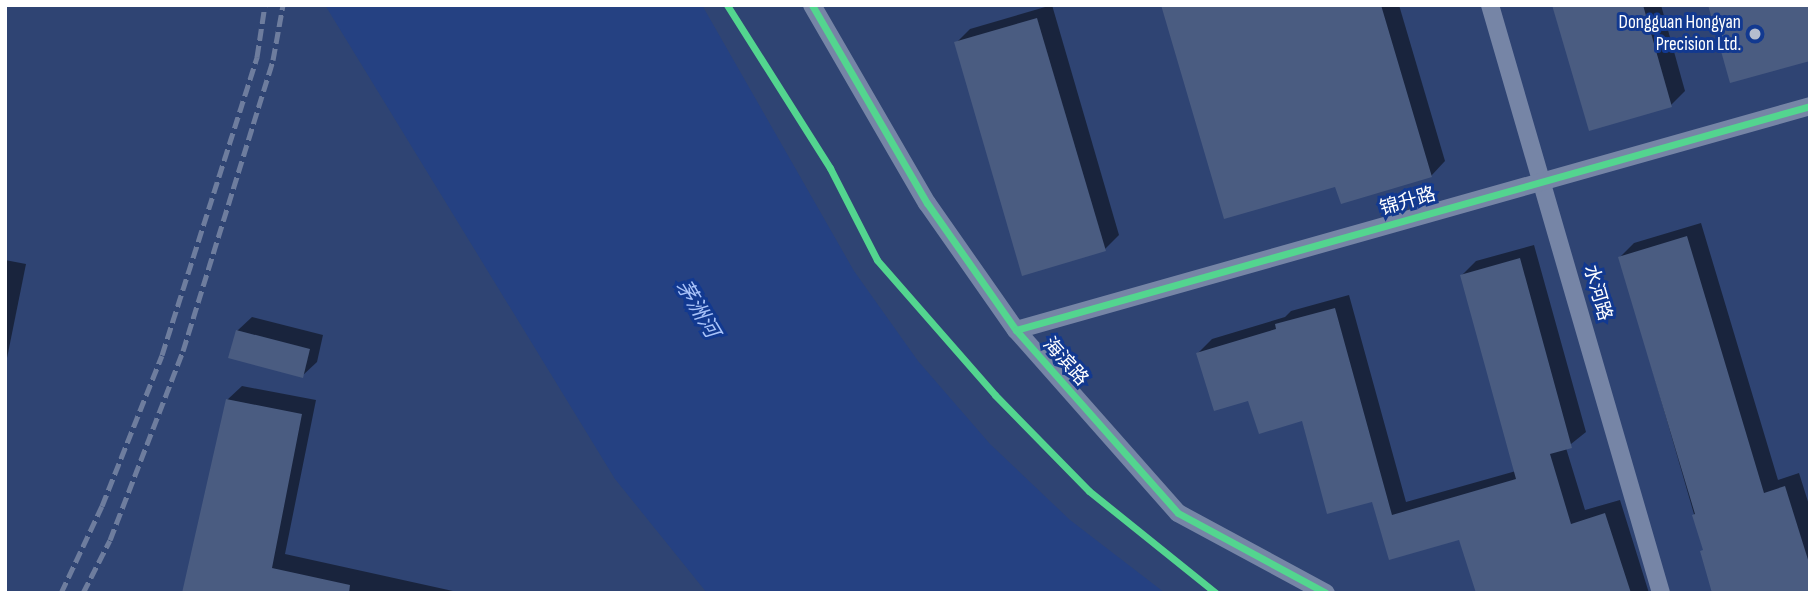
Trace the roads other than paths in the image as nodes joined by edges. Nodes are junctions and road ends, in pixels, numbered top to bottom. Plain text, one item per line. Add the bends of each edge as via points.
1 (812, 5) edge
2 (1490, 5) edge
3 (1810, 106) edge
4 (1542, 180) junction
5 (1016, 330) junction
6 (1326, 593) edge
7 (1661, 593) edge

1 - 5 street, 海滨路 via 927,203
2 - 4 street, 水河路
3 - 4 street, 锦升路
4 - 5 street, 锦升路
4 - 7 street, 水河路
5 - 6 street, 海滨路 via 1178,513

